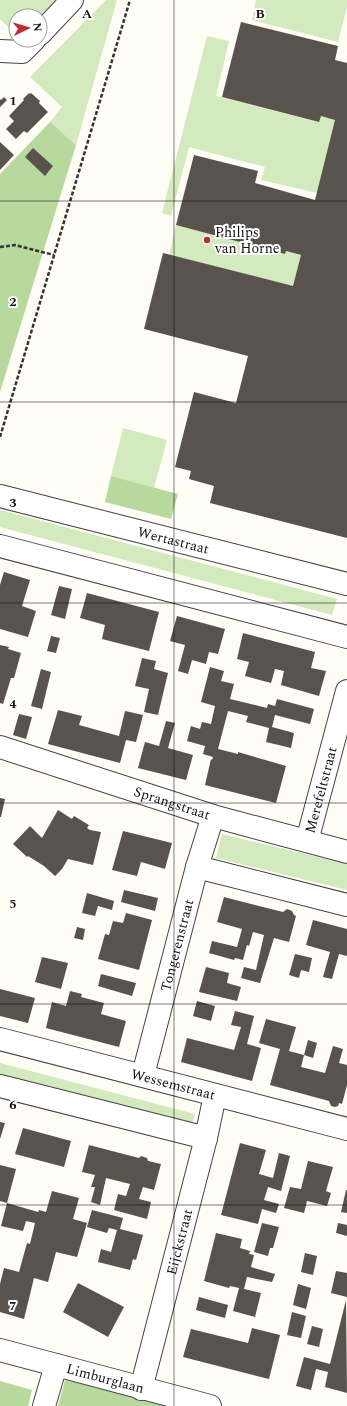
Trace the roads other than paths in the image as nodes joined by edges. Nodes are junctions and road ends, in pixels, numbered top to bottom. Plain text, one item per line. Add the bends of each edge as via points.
1 (72, 0) edge
2 (48, 26) edge
3 (26, 48) edge
4 (0, 51) edge
5 (0, 496) edge
6 (0, 546) edge
7 (347, 584) edge
8 (347, 638) edge
9 (347, 691) edge
10 (0, 747) edge
11 (214, 816) junction
12 (307, 841) junction
13 (347, 852) edge
14 (197, 867) junction
15 (347, 905) edge
16 (0, 1039) edge
17 (143, 1076) junction
18 (0, 1086) edge
19 (215, 1095) junction
20 (347, 1129) edge
21 (206, 1138) junction
22 (0, 1350) edge
23 (56, 1365) junction
24 (141, 1389) junction
25 (44, 1406) edge
26 (210, 1406) edge

1 - 2 street
3 - 4 street via 22,52
5 - 7 street, Wertastraat
6 - 8 street
9 - 12 street, Merefeltstraat
10 - 11 street, Sprangstraat
11 - 12 street, Sprangstraat
11 - 14 street, Tongerenstraat
12 - 13 street, Sprangstraat
14 - 15 street
14 - 17 street, Tongerenstraat
16 - 17 street, Wessemstraat
17 - 19 street, Wessemstraat
18 - 21 street
19 - 20 street, Wessemstraat
19 - 21 street, Eijckstraat
21 - 24 street, Eijckstraat
22 - 23 street, Limburglaan
23 - 24 street, Limburglaan
23 - 25 street
24 - 26 street, Limburglaan

